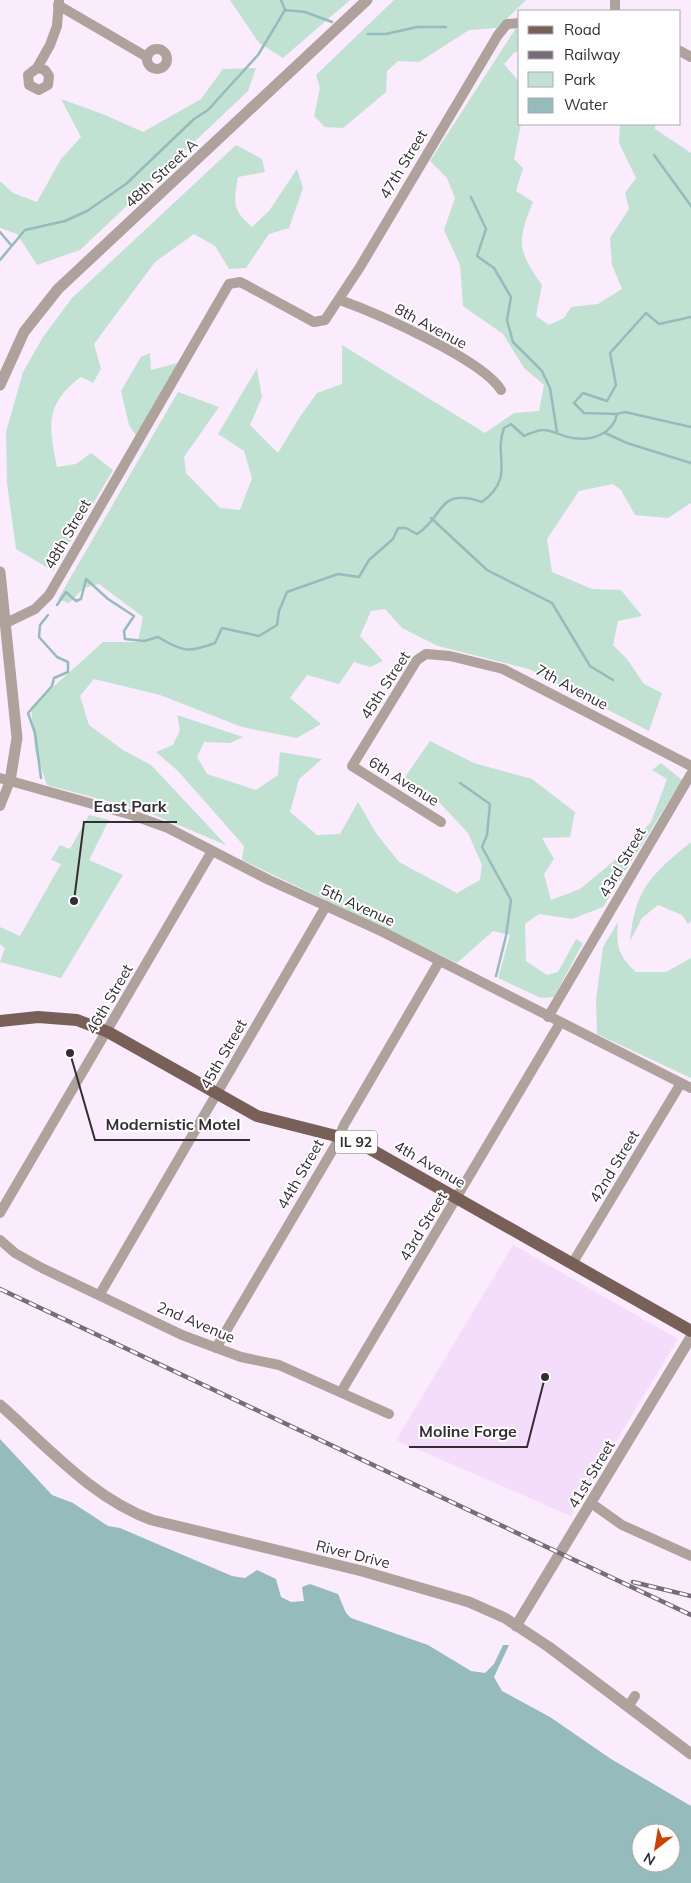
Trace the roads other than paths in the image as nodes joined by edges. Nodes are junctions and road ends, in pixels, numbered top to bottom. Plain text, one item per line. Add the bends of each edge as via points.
1 (367, 0) edge
2 (59, 2) edge
3 (516, 23) edge
4 (147, 57) dead end
5 (36, 68) dead end
6 (233, 283) joint
7 (340, 300) junction
8 (0, 385) edge
9 (501, 390) dead end
10 (0, 572) edge
11 (6, 623) junction
12 (432, 654) joint
13 (352, 766) joint
14 (691, 766) edge
15 (691, 774) edge
16 (5, 780) edge
17 (0, 806) edge
18 (441, 822) dead end
19 (212, 851) junction
20 (326, 906) junction
21 (439, 962) junction
22 (548, 1017) junction
23 (0, 1021) edge
24 (560, 1023) junction
25 (108, 1032) junction
26 (681, 1083) junction
27 (691, 1088) edge
28 (217, 1095) junction
29 (339, 1136) junction
30 (457, 1198) junction
31 (0, 1214) edge
32 (0, 1240) edge
33 (572, 1264) junction
34 (100, 1294) junction
35 (691, 1331) edge
36 (691, 1337) edge
37 (216, 1348) junction
38 (341, 1392) junction
39 (0, 1406) edge
40 (388, 1414) dead end
41 (591, 1503) junction
42 (691, 1556) edge
43 (516, 1626) junction
44 (635, 1696) dead end
45 (628, 1707) junction
46 (691, 1754) edge

1 - 8 street, 48th Street A via 58,289 24,332
2 - 4 street
2 - 5 street via 54,34
3 - 7 street, 47th Street via 498,35
6 - 7 street, 47th Street via 246,285 314,322 322,322
6 - 11 street, 48th Street via 225,290 49,595 35,609
7 - 9 street, 8th Avenue via 406,327 485,372
10 - 11 street
11 - 16 street via 17,738
12 - 13 street, 45th Street via 417,660
12 - 14 street, 7th Avenue via 503,669
13 - 18 street, 6th Avenue
15 - 22 street, 43rd Street
16 - 17 street
16 - 19 street, 5th Avenue via 150,821
19 - 20 street, 5th Avenue
19 - 25 street, 46th Street
20 - 21 street, 5th Avenue
20 - 28 street, 45th Street
21 - 22 street, 5th Avenue
21 - 29 street, 44th Street
22 - 24 street, 5th Avenue
23 - 25 main road, 4th Avenue / IL 92 via 59,1017 78,1020
24 - 26 street, 5th Avenue
24 - 30 street, 43rd Street
25 - 28 main road, 4th Avenue / IL 92
25 - 31 street, 46th Street
26 - 27 street, 5th Avenue
26 - 33 street, 42nd Street
28 - 29 main road, 4th Avenue / IL 92 via 257,1116
28 - 34 street, 45th Street
29 - 30 main road, 4th Avenue / IL 92 via 356,1141
29 - 37 street, 44th Street
30 - 33 main road, 4th Avenue / IL 92
30 - 38 street, 43rd Street
32 - 34 street, 2nd Avenue via 15,1253
33 - 35 main road, 4th Avenue / IL 92
34 - 37 street, 2nd Avenue via 182,1335
36 - 41 street, 41st Street
37 - 38 street, 2nd Avenue via 279,1365
38 - 40 street, 2nd Avenue
39 - 43 street, River Drive via 96,1490 128,1510 152,1520 362,1571 469,1602
41 - 42 street via 622,1525
41 - 43 street, 41st Street
43 - 45 street, River Drive
44 - 45 street
45 - 46 street, River Drive

